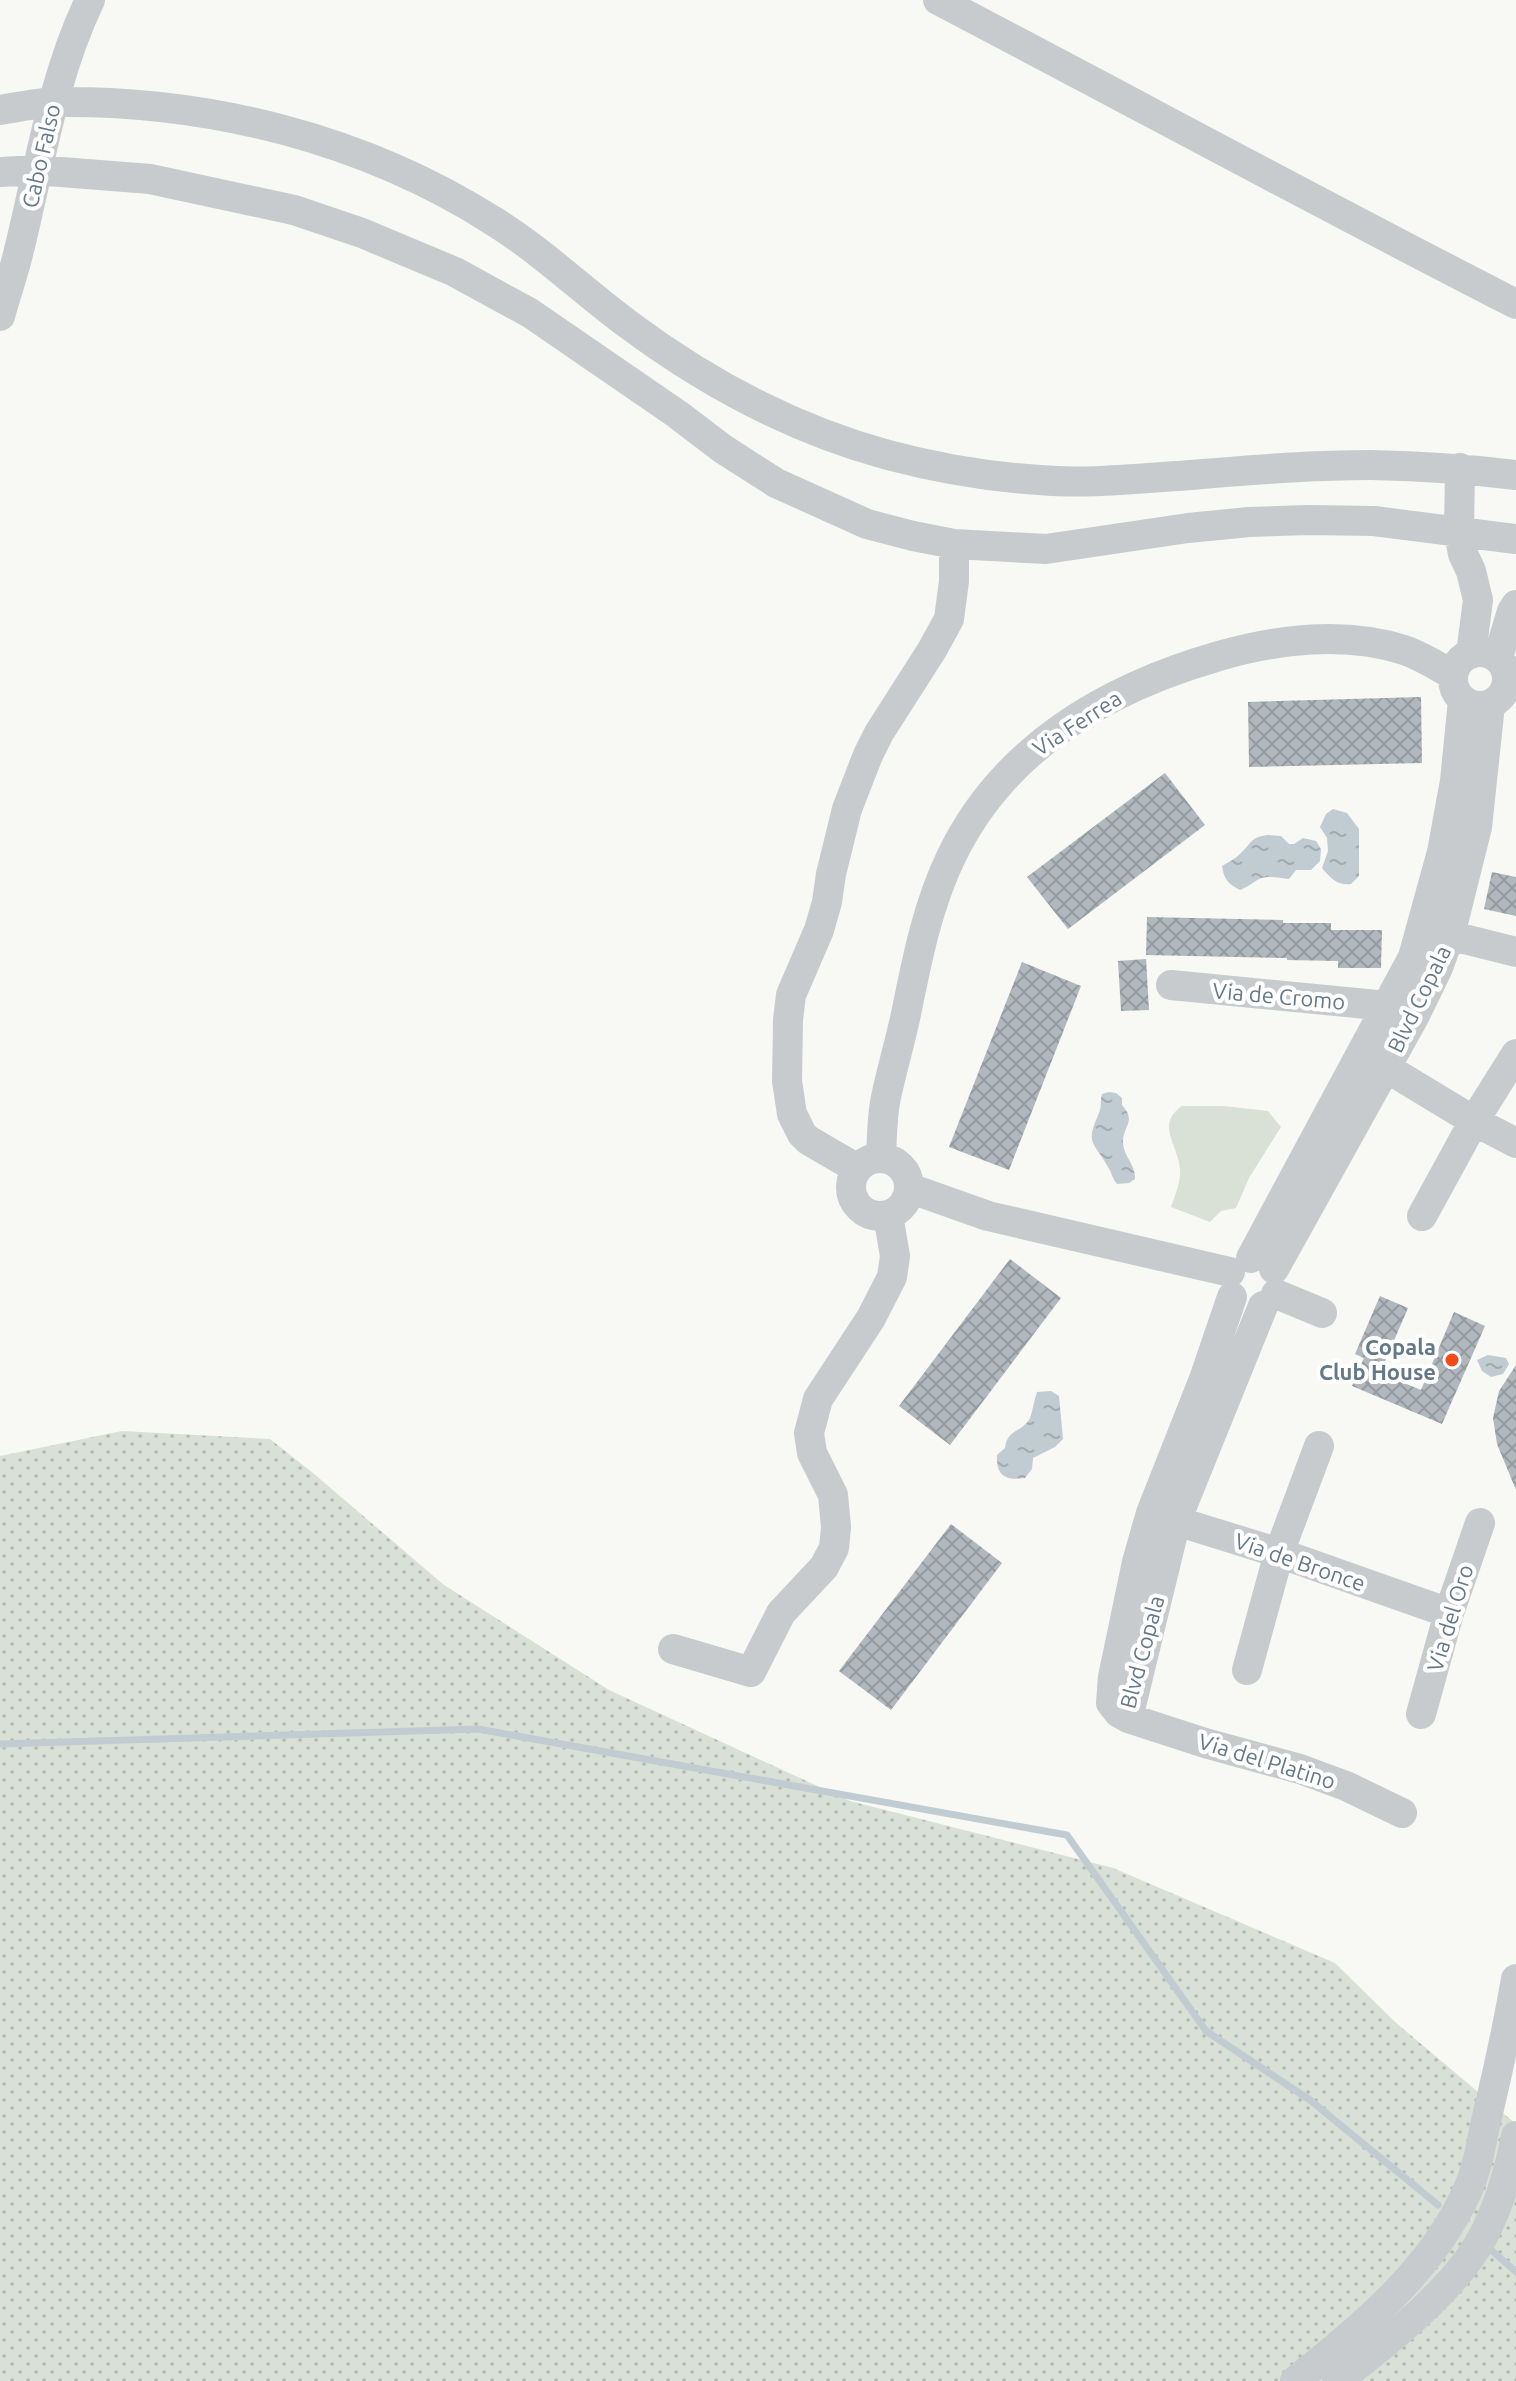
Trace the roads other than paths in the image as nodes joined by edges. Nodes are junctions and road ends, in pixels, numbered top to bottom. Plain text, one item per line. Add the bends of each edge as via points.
1 (90, 0) edge
2 (938, 0) edge
3 (53, 102) junction
4 (0, 110) edge
5 (36, 170) junction
6 (0, 172) edge
7 (1516, 304) edge
8 (0, 316) edge
9 (1460, 468) junction
10 (1516, 475) edge
11 (1459, 532) junction
12 (1516, 539) edge
13 (954, 544) junction
14 (1516, 605) edge
15 (1485, 679) edge
16 (1436, 932) junction
17 (1516, 952) edge
18 (1171, 985) dead end
19 (1387, 1006) junction
20 (1516, 1054) edge
21 (1373, 1060) junction
22 (1474, 1121) junction
23 (1516, 1143) edge
24 (868, 1163) junction
25 (909, 1188) junction
26 (888, 1215) junction
27 (1422, 1216) dead end
28 (1254, 1283) junction
29 (1322, 1313) dead end
30 (1319, 1446) dead end
31 (1164, 1517) junction
32 (1480, 1523) dead end
33 (1279, 1553) junction
34 (1449, 1613) junction
35 (673, 1649) dead end
36 (1247, 1670) dead end
37 (1421, 1714) dead end
38 (1128, 1718) joint
39 (1402, 1813) dead end
40 (1516, 1979) edge
41 (1516, 2136) edge
42 (1472, 2180) junction
43 (1505, 2185) junction
44 (1423, 2261) junction
45 (1450, 2280) junction
46 (1295, 2381) edge
47 (1337, 2381) edge

1 - 3 street, Cabo Falso
2 - 7 street
3 - 4 street
3 - 5 street, Cabo Falso
3 - 9 street via 138,106 272,126 410,175 495,222 694,369 822,434 890,455 1040,480 1112,481 1370,465
5 - 6 street
5 - 8 street, Cabo Falso
5 - 13 street via 190,187 294,210 362,233 455,272 530,313 776,483 867,524
9 - 10 street
9 - 11 street
11 - 12 street
11 - 13 street via 1374,521 1309,520 1188,528 1046,549
11 - 15 street via 1478,600
13 - 24 street via 949,619 868,755 847,809 819,930 791,995 787,1081 792,1114 808,1140
14 - 15 street
15 - 16 street, Blvd Copala via 1477,827
15 - 24 street, Via Ferrea via 1379,645 1313,639 1276,642 1180,667 1133,687 1036,747 970,821 937,891
16 - 17 street
16 - 19 street, Blvd Copala via 1413,957
16 - 21 street, Blvd Copala via 1437,970 1414,1017
18 - 19 street, Via de Cromo
19 - 21 street, Blvd Copala
20 - 22 street
21 - 22 street
21 - 28 street, Blvd Copala
22 - 23 street
22 - 27 street
24 - 25 street via 898,1164
24 - 26 street via 850,1186 851,1195 869,1214
25 - 26 street via 903,1205
25 - 28 street via 988,1216
26 - 35 street via 895,1256 892,1277 818,1399 809,1433 812,1453 833,1495 834,1548 824,1567 781,1613 751,1672
28 - 29 street
28 - 31 street, Blvd Copala
30 - 33 street
31 - 33 street, Via de Bronce
31 - 38 street, Blvd Copala
32 - 34 street, Via del Oro
33 - 34 street, Via de Bronce
33 - 36 street
34 - 37 street, Via del Oro
38 - 39 street, Via del Platino via 1300,1769
40 - 42 street
41 - 43 street
42 - 43 street
42 - 44 street
43 - 45 street via 1480,2242
44 - 45 street
44 - 46 street via 1384,2305
45 - 47 street

